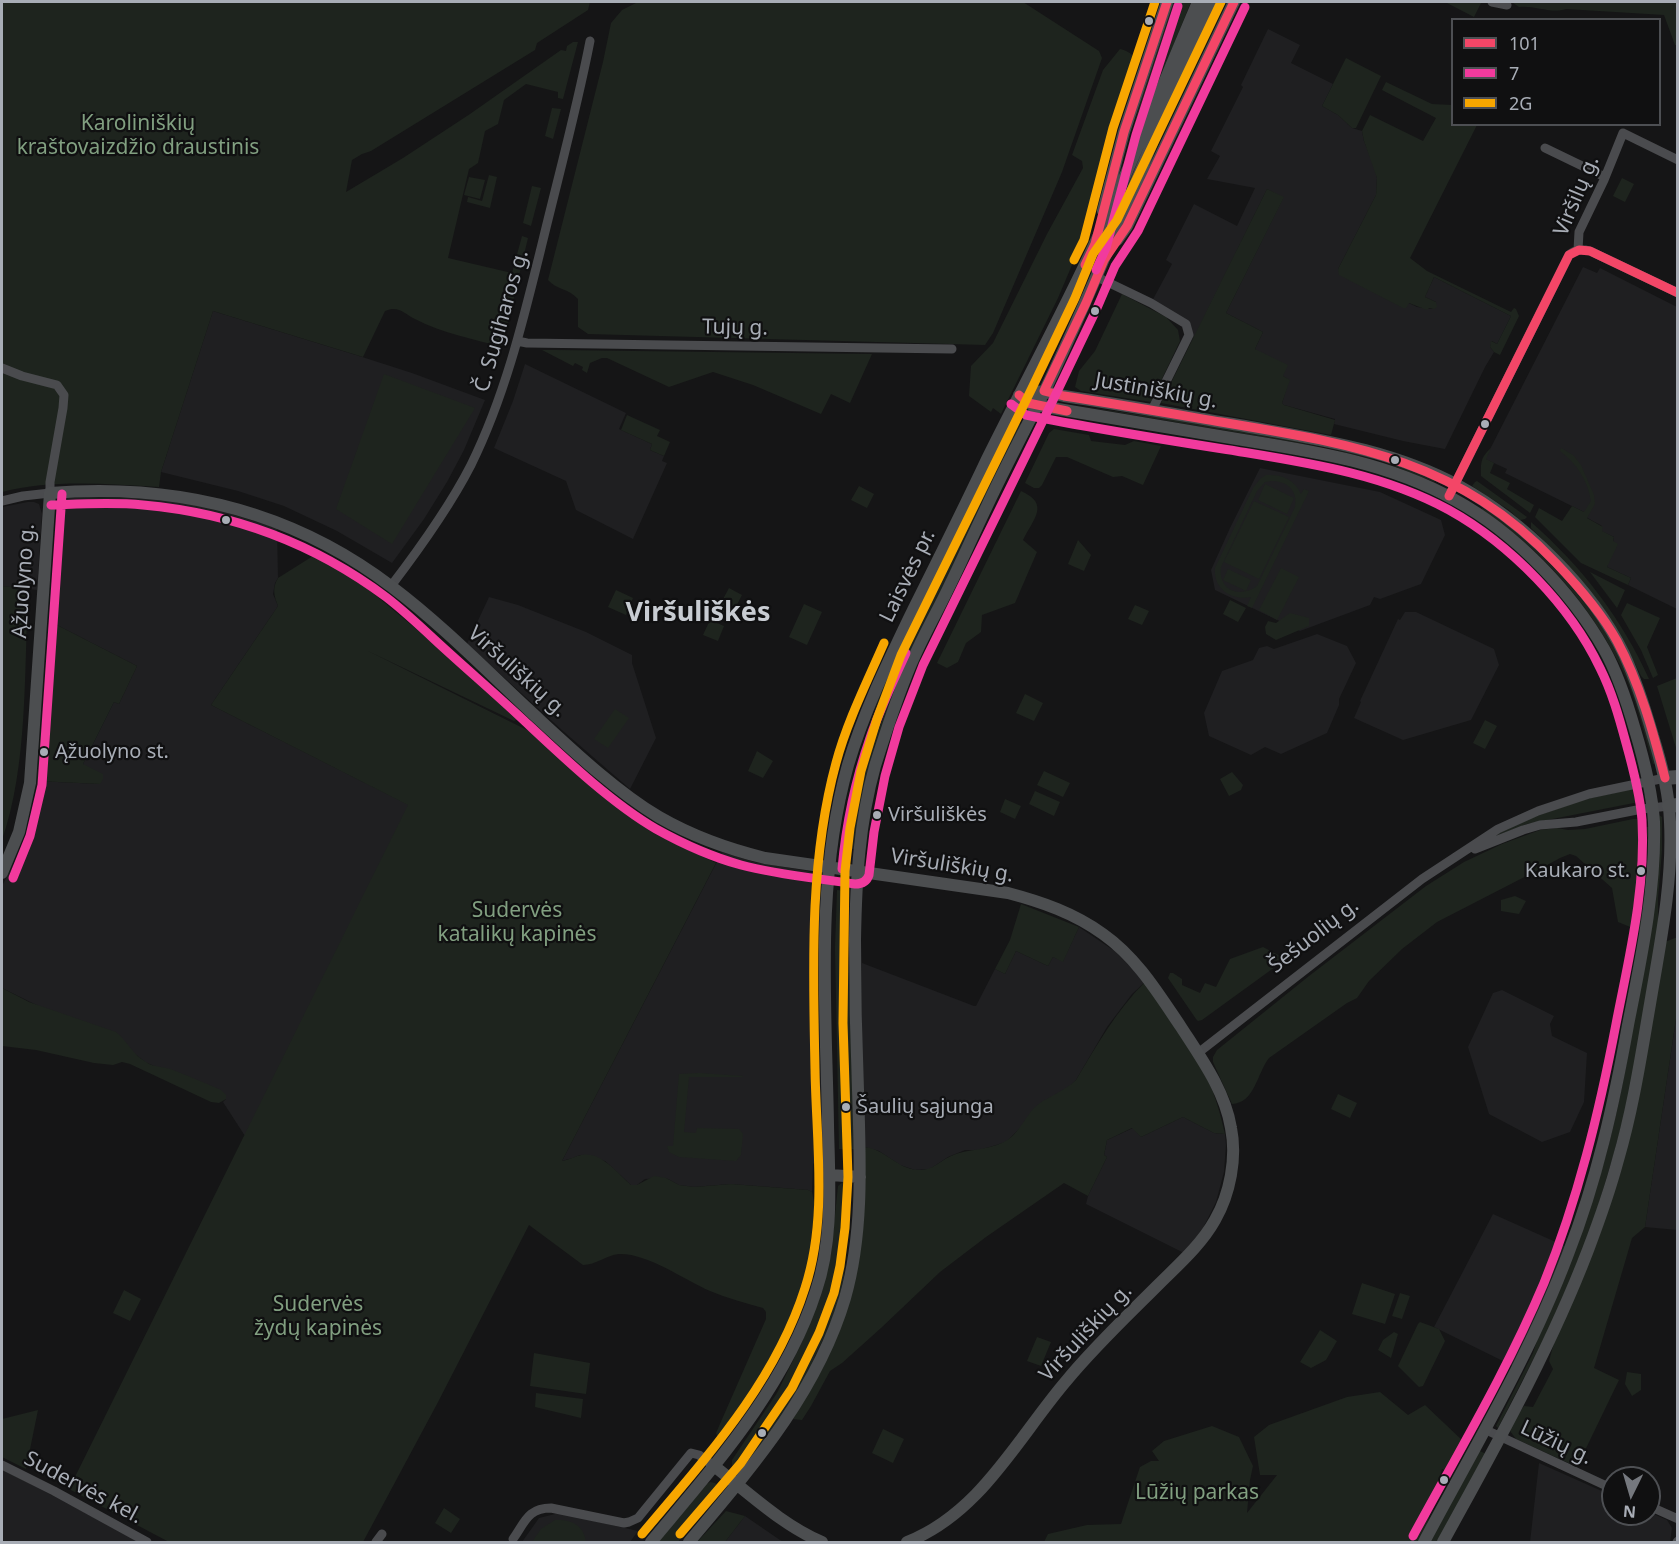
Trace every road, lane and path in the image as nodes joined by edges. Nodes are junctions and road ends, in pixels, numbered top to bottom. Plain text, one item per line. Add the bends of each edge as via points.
1 (1167, 2) edge
2 (1198, 2) edge
3 (1210, 2) edge
4 (1234, 2) edge
5 (1492, 2) edge
6 (1507, 5) dead end
7 (590, 41) dead end
8 (1182, 53) junction
9 (1545, 148) dead end
10 (1677, 160) edge
11 (1605, 177) junction
12 (1095, 244) junction
13 (1578, 250) junction
14 (1104, 260) junction
15 (1097, 276) junction
16 (1677, 293) edge
17 (517, 341) junction
18 (952, 349) dead end
19 (2, 368) edge
20 (1044, 391) junction
21 (1019, 395) junction
22 (1037, 405) junction
23 (1152, 410) junction
24 (1455, 484) junction
25 (50, 493) junction
26 (1449, 496) junction
27 (2, 501) edge
28 (391, 586) junction
29 (1671, 778) edge
30 (1648, 780) junction
31 (1673, 806) edge
32 (1652, 807) junction
33 (1459, 855) junction
34 (830, 868) junction
35 (857, 872) junction
36 (2, 873) edge
37 (1198, 1053) junction
38 (830, 1175) junction
39 (860, 1177) junction
40 (1484, 1429) junction
41 (1500, 1437) junction
42 (2, 1465) edge
43 (714, 1466) junction
44 (1601, 1483) edge
45 (737, 1484) junction
46 (1661, 1512) edge
47 (1677, 1519) edge
48 (513, 1539) dead end
49 (147, 1542) edge
50 (651, 1542) edge
51 (689, 1542) edge
52 (822, 1542) edge
53 (907, 1542) edge
54 (1424, 1542) edge
55 (1443, 1542) edge

1 - 12 main road, Laisvės pr. via 1124,132
2 - 8 main road, Laisvės pr.
3 - 8 main road, Laisvės pr.
4 - 14 main road via 1126,226
5 - 6 street
7 - 17 street, Č. Sugiharos g.
8 - 12 main road, Laisvės pr.
8 - 14 main road, Laisvės pr.
9 - 11 street
10 - 11 street, Viršilų g. via 1623,133
11 - 13 street, Viršilų g. via 1579,232
12 - 21 main road, Laisvės pr.
13 - 16 street via 1590,251
13 - 24 street, Viršilų g. via 1565,260
14 - 15 main road, Laisvės pr.
15 - 20 main road, Laisvės pr.
15 - 23 street via 1185,324 1189,335
17 - 18 street, Tujų g.
17 - 28 street, Č. Sugiharos g. via 494,414 470,466 439,520
19 - 25 street, Ąžuolyno g. via 57,385 64,395
20 - 21 main road, Justiniškių g.
20 - 22 main road, Laisvės pr.
20 - 23 main road, Justiniškių g.
21 - 22 main road, Justiniškių g.
21 - 34 main road, Laisvės pr. via 864,717 848,766
22 - 26 main road, Justiniškių g. via 1316,452 1402,475
22 - 35 main road, Laisvės pr. via 912,660 873,773
23 - 24 main road, Justiniškių g. via 1364,450
24 - 26 street, Viršilų g.
24 - 29 main road, Justiniškių g. via 1522,529 1579,587 1602,618 1624,654
25 - 27 street
25 - 28 main road, Viršuliškių g. via 141,492 231,507 308,536
25 - 36 main road, Ąžuolyno g. via 30,783 19,832
26 - 30 main road, Justiniškių g. via 1513,541 1568,597 1590,627 1623,690
28 - 34 main road, Viršuliškių g. via 579,755 659,817 744,853
29 - 30 street, Šešuolių g.
29 - 31 main road, Justiniškių g.
30 - 32 main road, Justiniškių g.
30 - 33 street, Šešuolių g. via 1538,811 1498,829
31 - 32 street, Šešuolių g.
31 - 41 main road, Justiniškių g. via 1663,922 1618,1161 1564,1307
32 - 33 street, Šešuolių g. via 1584,821 1540,825
32 - 40 main road, Justiniškių g. via 1652,868 1641,963 1605,1140 1568,1254 1521,1364
33 - 37 street, Šešuolių g. via 1422,879
34 - 35 main road, Viršuliškių g.
34 - 38 main road, Laisvės pr. via 826,952
35 - 37 main road, Viršuliškių g. via 1008,893 1050,905 1078,919 1116,944 1140,968
35 - 39 main road, Laisvės pr. via 855,1023
37 - 53 main road, Viršuliškių g. via 1216,1084 1231,1128 1231,1172 1215,1220 1191,1252 1089,1354 981,1490 934,1529
38 - 39 main road
38 - 43 main road, Laisvės pr. via 824,1260 805,1321 775,1380
39 - 45 main road, Laisvės pr. via 852,1268 837,1323 802,1394
40 - 41 street, Lūžių g.
40 - 54 main road, Justiniškių g.
41 - 44 street, Lūžių g.
41 - 55 main road, Justiniškių g.
42 - 49 street, Sudervės kel.
43 - 45 main road
43 - 48 street via 691,1453 638,1518 629,1522 544,1508 532,1512
43 - 50 main road, Laisvės pr.
45 - 51 main road, Laisvės pr.
45 - 52 main road via 781,1519
46 - 47 street

